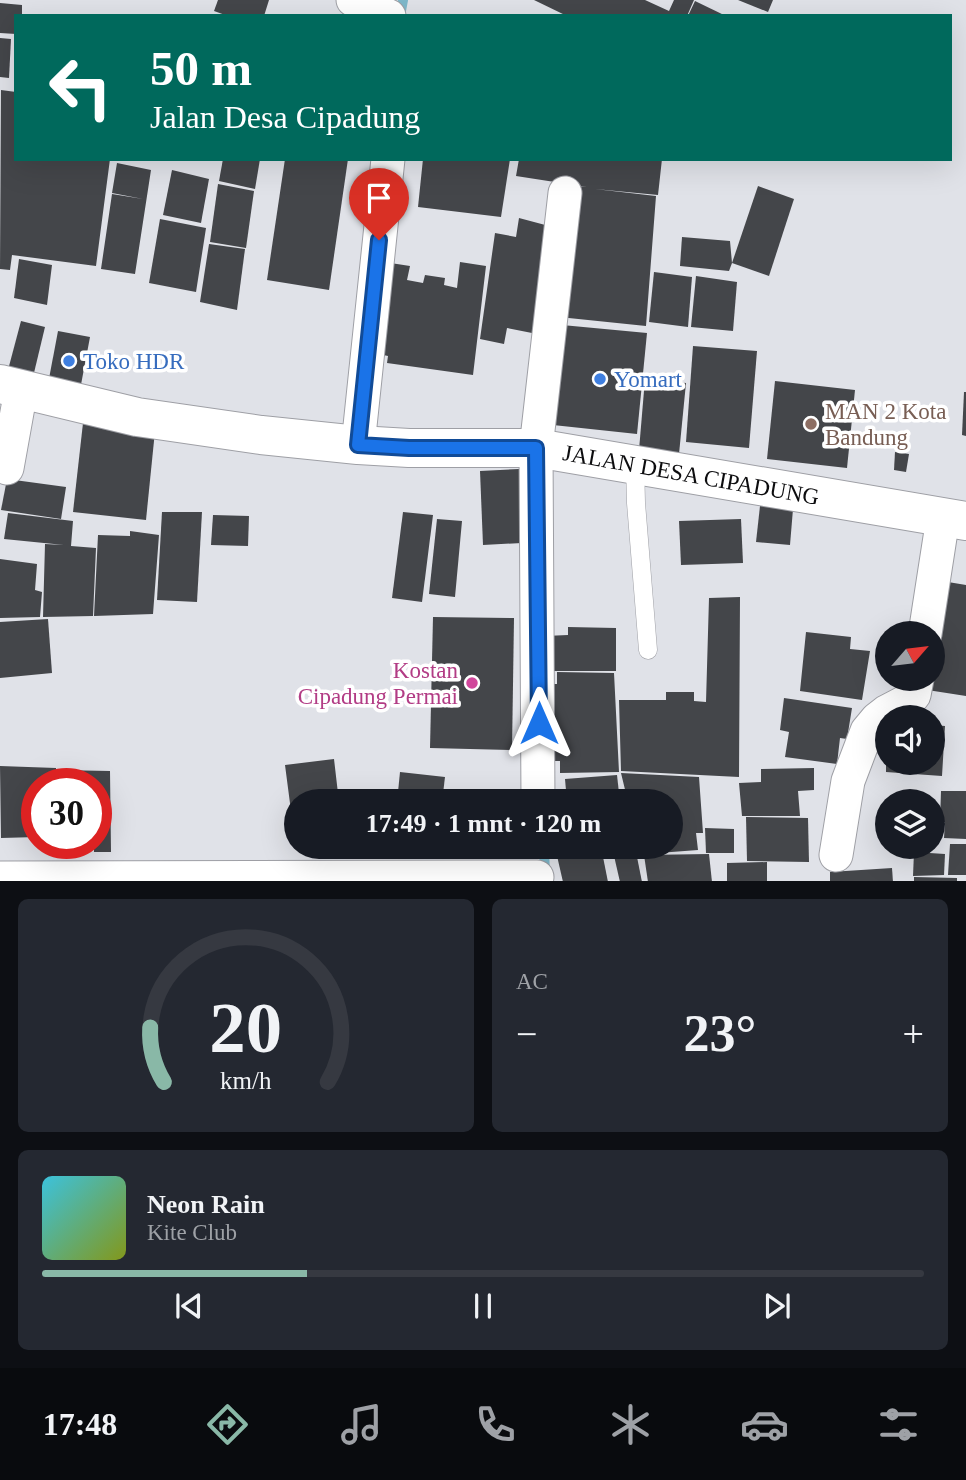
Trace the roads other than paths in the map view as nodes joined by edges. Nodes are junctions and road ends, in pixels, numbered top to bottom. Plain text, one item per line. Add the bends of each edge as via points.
1 (353, 0) edge
2 (384, 14) edge
3 (388, 161) edge
4 (565, 193) dead end
5 (11, 387) edge
6 (358, 445) junction
7 (536, 448) junction
8 (635, 464) junction
9 (7, 468) dead end
10 (955, 520) edge
11 (928, 621) edge
12 (648, 650) dead end
13 (915, 691) edge
14 (538, 789) edge
15 (836, 855) dead end
16 (537, 869) edge
17 (0, 878) edge

1 - 2 street
3 - 6 street
4 - 7 street
5 - 6 street, JALAN DESA CIPADUNG via 137,417
5 - 9 street
6 - 7 street, JALAN DESA CIPADUNG
7 - 8 street, JALAN DESA CIPADUNG
7 - 14 street
8 - 10 street, JALAN DESA CIPADUNG
8 - 12 lane
10 - 11 street
13 - 15 street via 867,731 848,781
16 - 17 street

